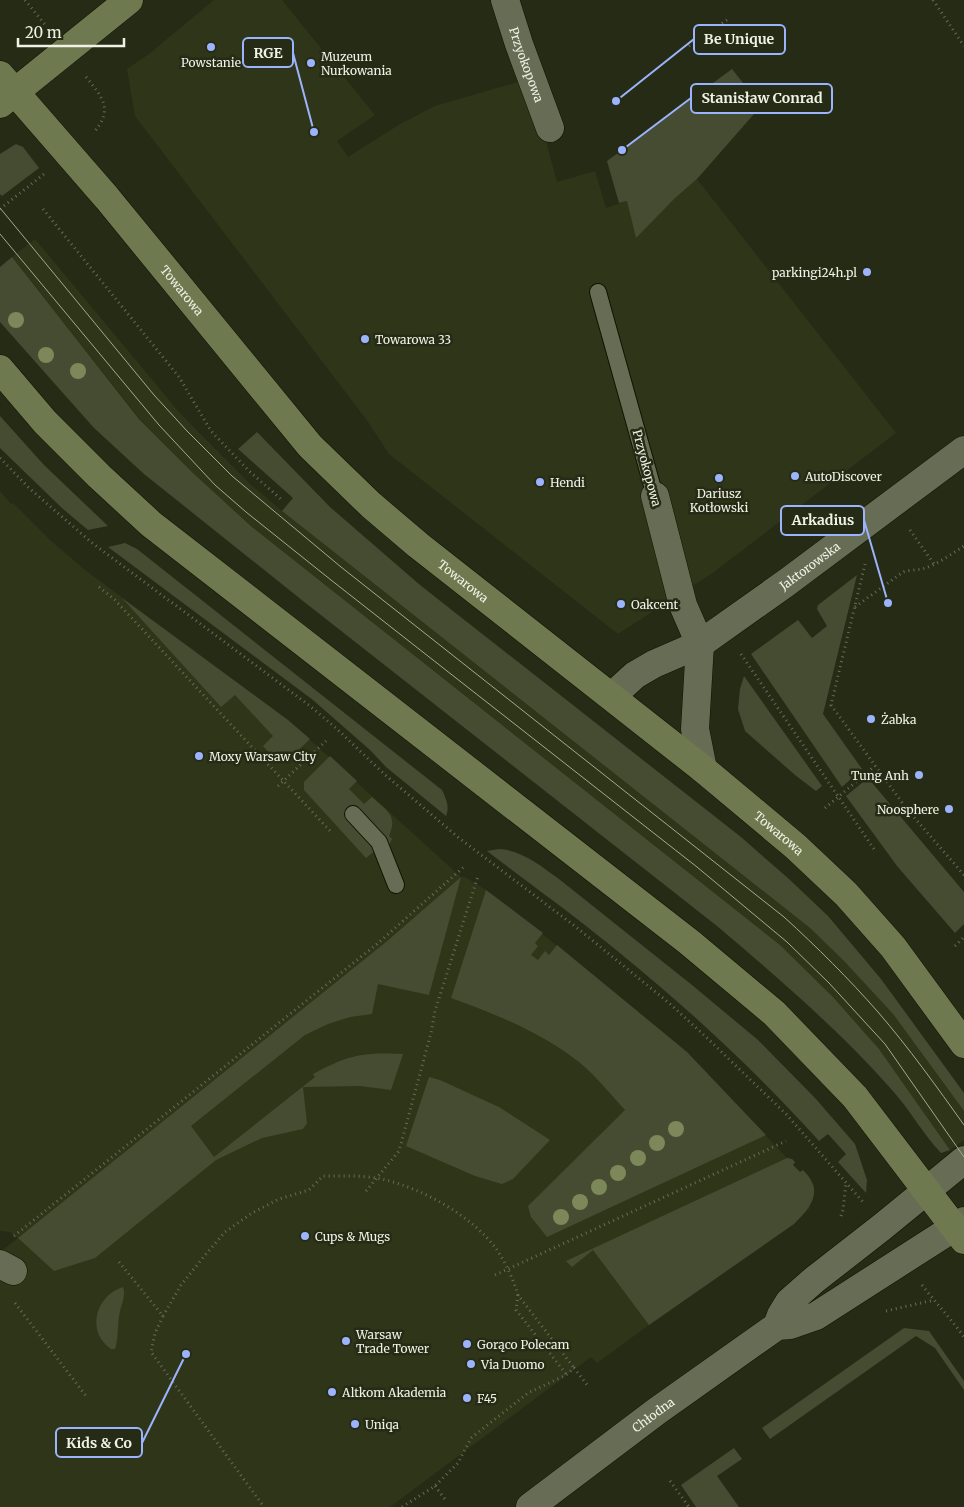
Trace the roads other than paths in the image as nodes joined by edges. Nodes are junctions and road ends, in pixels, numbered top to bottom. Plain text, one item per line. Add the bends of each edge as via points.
1 (129, 0) edge
2 (505, 0) edge
3 (5, 90) edge
4 (550, 128) dead end
5 (598, 292) dead end
6 (0, 369) edge
7 (964, 450) edge
8 (655, 496) joint
9 (700, 644) junction
10 (612, 696) junction
11 (703, 769) junction
12 (353, 814) dead end
13 (396, 885) dead end
14 (964, 1044) edge
15 (964, 1160) edge
16 (928, 1191) junction
17 (961, 1229) edge
18 (777, 1326) junction
19 (530, 1507) edge

1 - 3 main road
2 - 4 street, Przyokopowa
3 - 10 main road, Towarowa via 107,198 310,446 418,545
5 - 8 lane, Przyokopowa
6 - 16 main road via 45,422 151,524 689,942 774,1013 855,1097
7 - 9 street, Jaktorowska
8 - 9 street, Przyokopowa via 683,605
9 - 10 street, Jaktorowska via 635,675
9 - 11 street via 695,729
10 - 11 main road, Towarowa
11 - 14 main road, Towarowa via 795,846 846,894 893,947
12 - 13 lane via 379,842
15 - 16 street, Chłodna
16 - 17 main road
16 - 18 street, Chłodna via 789,1302
17 - 18 street, Chłodna via 816,1316
18 - 19 street, Chłodna

